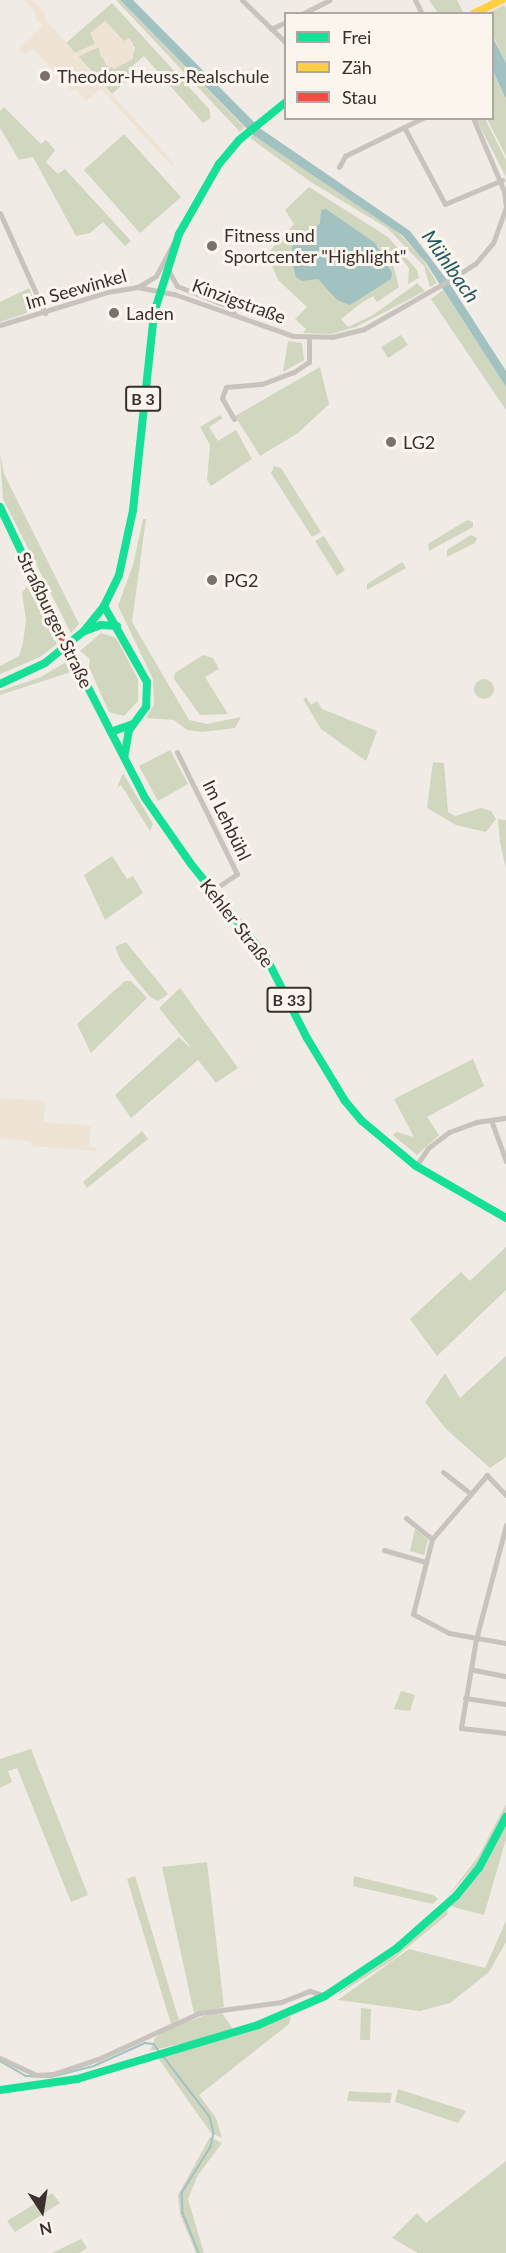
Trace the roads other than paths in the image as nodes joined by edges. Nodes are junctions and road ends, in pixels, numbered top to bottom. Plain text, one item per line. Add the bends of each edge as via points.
1 (242, 0) edge
2 (330, 0) edge
3 (502, 0) edge
4 (306, 12) edge
5 (477, 12) edge
6 (284, 22) edge
7 (271, 29) junction
8 (284, 42) edge
9 (284, 103) edge
10 (419, 120) edge
11 (474, 120) edge
12 (404, 127) junction
13 (339, 167) dead end
14 (502, 180) junction
15 (0, 213) edge
16 (179, 234) junction
17 (167, 268) junction
18 (137, 287) junction
19 (160, 290) junction
20 (45, 313) junction
21 (236, 316) junction
22 (0, 325) edge
23 (309, 337) junction
24 (234, 419) dead end
25 (0, 507) edge
26 (104, 606) junction
27 (117, 626) junction
28 (84, 631) junction
29 (0, 684) edge
30 (133, 724) junction
31 (111, 732) junction
32 (177, 753) dead end
33 (124, 757) junction
34 (212, 891) junction
35 (506, 1118) edge
36 (491, 1119) junction
37 (506, 1161) edge
38 (416, 1166) junction
39 (506, 1218) edge
40 (443, 1472) dead end
41 (470, 1493) junction
42 (506, 1495) edge
43 (406, 1518) dead end
44 (506, 1525) edge
45 (432, 1539) junction
46 (384, 1550) dead end
47 (426, 1562) junction
48 (476, 1639) junction
49 (506, 1643) edge
50 (474, 1670) junction
51 (506, 1676) edge
52 (465, 1698) junction
53 (506, 1704) edge
54 (506, 1733) edge
55 (506, 1818) edge
56 (325, 1996) junction
57 (0, 2058) edge
58 (0, 2090) edge

1 - 7 street
2 - 4 street
3 - 5 main road
6 - 7 street
7 - 8 street
9 - 16 main road, B 3 via 239,140 206,185
10 - 12 street
11 - 14 street, Kinzigstraße
12 - 13 street via 345,156
12 - 14 street via 445,204
14 - 23 street, Kinzigstraße via 506,207 493,243 476,263 364,329
15 - 20 street
16 - 17 main road, B 3
16 - 18 street via 156,276
17 - 19 main road, B 3
17 - 21 street via 177,286 230,307
18 - 19 street, Im Seewinkel
18 - 20 street, Im Seewinkel via 107,292
19 - 21 street, Kinzigstraße
19 - 26 main road, B 3 via 145,377 128,538 119,575
20 - 22 street, Im Seewinkel
21 - 23 street, Kinzigstraße via 281,333
23 - 24 street via 310,357 305,366 269,382 226,387 222,398
25 - 31 main road, Straßburger Straße, bridge
26 - 27 main road
26 - 28 main road, B 3
27 - 28 main road via 101,625
27 - 30 main road via 147,682 146,707
28 - 29 main road, B 3 via 45,663
30 - 31 main road
30 - 33 main road
31 - 33 main road, Kehler Straße / B 33
32 - 34 street, Im Lehbühl via 237,874
33 - 34 main road, Kehler Straße / B 33 via 164,827
34 - 38 main road, Kehler Straße / B 33 via 266,957 312,1048 345,1101 362,1121
35 - 36 street
36 - 37 street
36 - 38 street via 449,1132 428,1148
38 - 39 main road, Kehler Straße / B 33
40 - 41 street
41 - 42 street via 487,1475
41 - 45 street
43 - 45 street
44 - 48 street
45 - 47 street
46 - 47 street
47 - 48 street via 413,1614 448,1633
48 - 49 street
48 - 50 street
50 - 51 street
50 - 52 street
52 - 53 street
52 - 54 street via 461,1728
55 - 56 main road via 479,1868 456,1896 397,1948
56 - 57 street via 310,1991 281,2002 199,2013 98,2059 53,2074 36,2075
56 - 58 main road via 258,2025 77,2079

